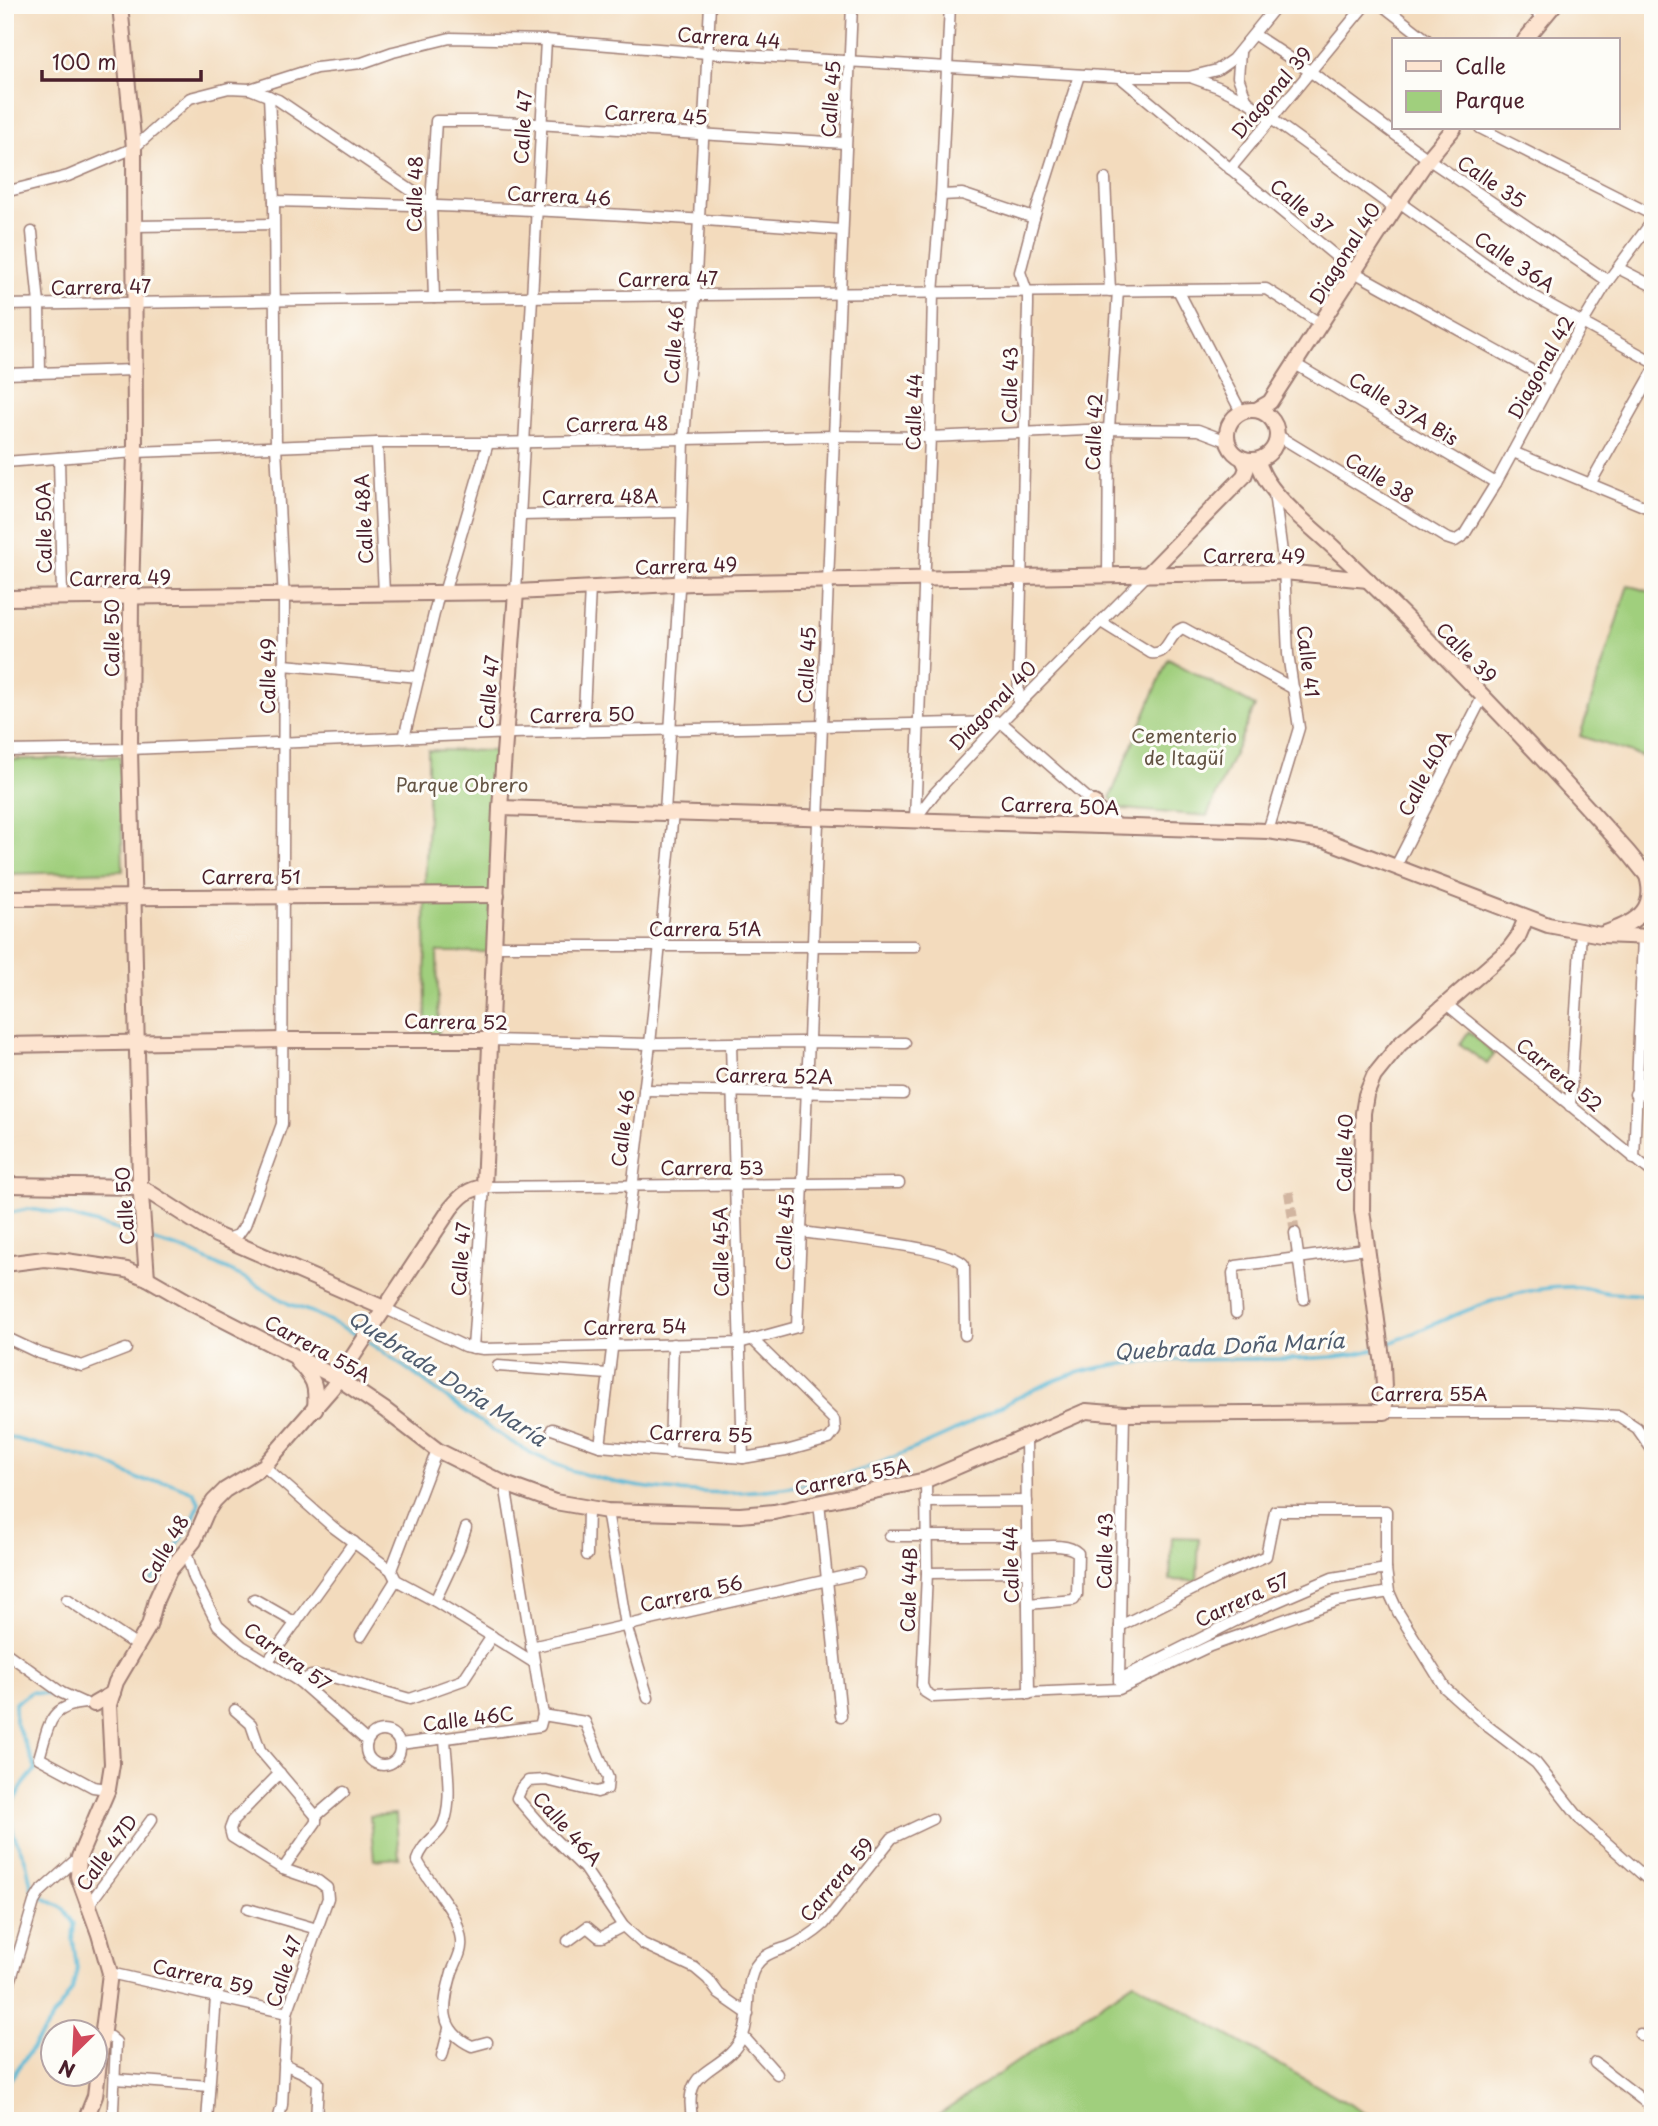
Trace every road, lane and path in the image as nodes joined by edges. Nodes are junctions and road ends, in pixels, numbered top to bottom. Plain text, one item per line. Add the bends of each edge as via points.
1 (120, 5) edge
2 (710, 5) edge
3 (852, 5) edge
4 (950, 5) edge
5 (1278, 5) edge
6 (1366, 5) edge
7 (1382, 5) edge
8 (1528, 5) edge
9 (1554, 5) edge
10 (1543, 18) junction
11 (1255, 34) junction
12 (1424, 38) edge
13 (1527, 38) edge
14 (546, 40) junction
15 (1240, 52) junction
16 (708, 53) junction
17 (851, 62) junction
18 (947, 67) junction
19 (1311, 72) junction
20 (1079, 75) junction
21 (1120, 77) junction
22 (1189, 77) junction
23 (250, 89) junction
24 (269, 96) junction
25 (1247, 101) junction
26 (1271, 118) junction
27 (466, 121) joint
28 (542, 125) junction
29 (1452, 130) edge
30 (1484, 130) edge
31 (703, 134) junction
32 (845, 143) junction
33 (134, 148) junction
34 (1428, 159) junction
35 (1230, 169) junction
36 (1105, 179) dead end
37 (5, 192) edge
38 (941, 195) junction
39 (274, 201) junction
40 (431, 205) junction
41 (1397, 205) junction
42 (538, 211) junction
43 (1034, 218) junction
44 (1653, 218) edge
45 (698, 219) junction
46 (273, 224) junction
47 (134, 226) junction
48 (841, 230) junction
49 (32, 232) dead end
50 (1618, 268) junction
51 (1356, 273) junction
52 (1608, 281) junction
53 (1653, 286) edge
54 (1178, 290) junction
55 (1026, 291) junction
56 (1114, 291) junction
57 (933, 293) junction
58 (838, 294) junction
59 (695, 295) junction
60 (435, 298) junction
61 (533, 298) junction
62 (274, 300) junction
63 (134, 303) junction
64 (38, 304) junction
65 (5, 305) edge
66 (1321, 324) junction
67 (1582, 324) junction
68 (1653, 362) edge
69 (1295, 364) junction
70 (135, 370) junction
71 (1653, 372) edge
72 (5, 373) edge
73 (40, 373) junction
74 (1551, 381) junction
75 (1265, 410) junction
76 (1241, 412) junction
77 (1109, 429) junction
78 (1025, 434) junction
79 (1278, 435) junction
80 (834, 436) junction
81 (930, 437) junction
82 (684, 439) junction
83 (1227, 441) junction
84 (524, 442) junction
85 (377, 443) junction
86 (488, 443) junction
87 (276, 447) junction
88 (135, 452) junction
89 (1513, 452) junction
90 (59, 458) junction
91 (1251, 460) junction
92 (5, 461) edge
93 (1496, 483) junction
94 (1590, 484) junction
95 (1274, 492) junction
96 (1653, 510) edge
97 (681, 512) junction
98 (520, 515) junction
99 (1464, 535) joint
100 (1284, 572) junction
101 (1148, 574) junction
102 (1108, 575) junction
103 (1021, 576) junction
104 (923, 579) junction
105 (1368, 580) junction
106 (828, 582) junction
107 (679, 584) junction
108 (590, 588) junction
109 (516, 592) junction
110 (384, 593) junction
111 (441, 593) junction
112 (131, 595) junction
113 (62, 596) junction
114 (284, 596) junction
115 (5, 598) edge
116 (1101, 622) junction
117 (284, 665) junction
118 (419, 677) junction
119 (1294, 689) junction
120 (1483, 696) junction
121 (1018, 706) junction
122 (1001, 722) junction
123 (920, 724) junction
124 (821, 726) junction
125 (669, 730) junction
126 (583, 732) junction
127 (504, 733) junction
128 (404, 738) junction
129 (284, 744) junction
130 (130, 749) junction
131 (5, 751) edge
132 (917, 780) junction
133 (944, 783) junction
134 (1094, 803) junction
135 (500, 808) junction
136 (669, 813) junction
137 (818, 817) junction
138 (915, 819) junction
139 (1076, 824) junction
140 (1119, 827) junction
141 (1268, 831) junction
142 (1396, 866) junction
143 (1650, 879) edge
144 (497, 895) junction
145 (133, 896) junction
146 (284, 896) junction
147 (5, 898) edge
148 (1526, 918) junction
149 (1630, 924) joint
150 (1581, 932) junction
151 (1601, 935) junction
152 (1650, 937) edge
153 (659, 945) junction
154 (495, 946) junction
155 (813, 946) junction
156 (915, 946) dead end
157 (1445, 1003) junction
158 (282, 1040) junction
159 (490, 1040) junction
160 (810, 1042) junction
161 (136, 1043) junction
162 (905, 1043) dead end
163 (650, 1044) junction
164 (731, 1044) junction
165 (5, 1045) edge
166 (645, 1090) junction
167 (734, 1091) junction
168 (807, 1093) junction
169 (902, 1094) dead end
170 (1635, 1094) junction
171 (1653, 1095) edge
172 (1570, 1106) junction
173 (1634, 1159) junction
174 (1653, 1173) edge
175 (899, 1182) dead end
176 (803, 1183) junction
177 (736, 1184) junction
178 (5, 1185) edge
179 (633, 1185) junction
180 (484, 1186) junction
181 (141, 1192) junction
182 (801, 1232) junction
183 (1295, 1233) tunnel mouth
184 (226, 1239) junction
185 (1366, 1249) junction
186 (1298, 1257) junction
187 (6, 1259) edge
188 (147, 1274) junction
189 (1304, 1299) dead end
190 (1236, 1313) dead end
191 (382, 1315) junction
192 (797, 1328) joint
193 (965, 1335) dead end
194 (5, 1337) edge
195 (752, 1339) junction
196 (739, 1343) junction
197 (673, 1344) junction
198 (611, 1346) junction
199 (473, 1348) junction
200 (126, 1349) dead end
201 (288, 1352) junction
202 (498, 1366) dead end
203 (608, 1374) junction
204 (339, 1379) junction
205 (315, 1409) junction
206 (1385, 1412) junction
207 (1124, 1414) junction
208 (552, 1429) dead end
209 (1026, 1437) junction
210 (600, 1447) junction
211 (437, 1450) junction
212 (1653, 1451) edge
213 (670, 1452) junction
214 (743, 1458) junction
215 (264, 1466) junction
216 (926, 1480) junction
217 (505, 1484) junction
218 (1027, 1501) junction
219 (819, 1502) junction
220 (926, 1502) junction
221 (588, 1508) junction
222 (607, 1511) junction
223 (466, 1528) dead end
224 (890, 1536) dead end
225 (927, 1536) junction
226 (1027, 1536) junction
227 (354, 1542) junction
228 (1027, 1548) junction
229 (186, 1552) junction
230 (587, 1555) dead end
231 (1386, 1569) junction
232 (1027, 1572) junction
233 (859, 1573) dead end
234 (927, 1573) junction
235 (393, 1575) junction
236 (827, 1581) junction
237 (1390, 1592) junction
238 (67, 1599) dead end
239 (254, 1599) dead end
240 (435, 1601) junction
241 (1028, 1604) junction
242 (296, 1622) junction
243 (626, 1625) junction
244 (1120, 1626) junction
245 (361, 1636) dead end
246 (492, 1636) junction
247 (137, 1646) junction
248 (531, 1647) junction
249 (5, 1652) edge
250 (268, 1661) junction
251 (533, 1662) junction
252 (300, 1682) junction
253 (1119, 1684) junction
254 (1029, 1694) junction
255 (648, 1698) dead end
256 (100, 1701) junction
257 (235, 1710) dead end
258 (543, 1715) junction
259 (841, 1716) dead end
260 (445, 1738) junction
261 (367, 1741) junction
262 (400, 1744) junction
263 (280, 1773) junction
264 (108, 1789) junction
265 (344, 1792) dead end
266 (517, 1798) joint
267 (316, 1816) junction
268 (152, 1819) dead end
269 (932, 1819) dead end
270 (79, 1857) junction
271 (283, 1869) junction
272 (1653, 1884) edge
273 (88, 1907) junction
274 (248, 1909) dead end
275 (623, 1926) junction
276 (317, 1929) junction
277 (568, 1941) dead end
278 (10, 1972) edge
279 (110, 1977) junction
280 (216, 1997) junction
281 (5, 1999) edge
282 (287, 2013) junction
283 (748, 2014) junction
284 (104, 2018) edge
285 (449, 2029) junction
286 (1640, 2034) dead end
287 (743, 2036) junction
288 (108, 2038) edge
289 (486, 2042) dead end
290 (1653, 2042) edge
291 (442, 2056) dead end
292 (1595, 2063) dead end
293 (285, 2064) junction
294 (777, 2074) dead end
295 (116, 2079) junction
296 (209, 2086) junction
297 (96, 2088) edge
298 (1653, 2108) edge
299 (85, 2121) edge
300 (117, 2121) edge
301 (207, 2121) edge
302 (278, 2121) edge
303 (316, 2121) edge
304 (693, 2121) edge

1 - 33 street, Calle 50
2 - 16 street, Calle 46
3 - 17 street, Calle 45
4 - 18 street, Calle 44
5 - 11 street
6 - 19 street, Diagonal 39
7 - 12 street
8 - 10 street
9 - 10 street
10 - 13 street
11 - 15 street
11 - 19 street, Calle 35
14 - 16 street, Carrera 44
14 - 23 street, Carrera 44 via 450,38 362,63 316,68
14 - 28 street, Calle 47
15 - 22 street via 1217,69
15 - 25 street via 1238,77
16 - 17 street, Carrera 44
16 - 31 street, Calle 46
17 - 18 street, Carrera 44
17 - 32 street, Calle 45
18 - 20 street, Carrera 44
18 - 38 street, Calle 44
19 - 26 street, Diagonal 39
19 - 34 street, Calle 35
20 - 21 street, Carrera 44
20 - 43 street, Calle 43
21 - 22 street, Carrera 44
21 - 35 street, Calle 37
22 - 25 street, Calle 36A
23 - 24 street
23 - 33 street, Carrera 44 via 229,88 190,98
24 - 39 street, Calle 49
24 - 40 street
25 - 26 street, Calle 36A
26 - 35 street, Diagonal 39
26 - 41 street, Calle 36A
27 - 28 street, Carrera 45
27 - 40 street, Calle 48 via 436,121
28 - 31 street, Carrera 45
28 - 42 street, Calle 47
29 - 34 street, Diagonal 40
30 - 44 street
31 - 32 street, Carrera 45
31 - 45 street, Calle 46
32 - 48 street, Calle 45
33 - 37 street via 68,176
33 - 47 street, Calle 50
34 - 41 street, Diagonal 40
34 - 52 street, Calle 35
35 - 51 street, Calle 37
36 - 56 street, Calle 42
38 - 43 street via 962,194
38 - 57 street, Calle 44
39 - 40 street, Carrera 46
39 - 46 street, Calle 49
40 - 42 street, Carrera 46
40 - 60 street, Calle 48
41 - 51 street, Diagonal 40
41 - 67 street, Calle 36A via 1521,289
42 - 45 street, Carrera 46
42 - 61 street, Calle 47
43 - 55 street, Calle 43 via 1020,272
44 - 50 street, Diagonal 42
45 - 48 street, Carrera 46
45 - 59 street, Calle 46
46 - 47 street
46 - 62 street, Calle 49
47 - 63 street, Calle 50
48 - 58 street, Calle 45
49 - 64 street
50 - 52 street, Diagonal 42
50 - 53 street
51 - 66 street, Diagonal 40
51 - 74 street, Calle 37
52 - 67 street, Diagonal 42
54 - 56 street, Carrera 47
54 - 66 street, Carrera 47 via 1266,289
54 - 76 street
55 - 56 street, Carrera 47
55 - 57 street, Carrera 47
55 - 78 street, Calle 43
56 - 77 street, Calle 42
57 - 58 street, Carrera 47
57 - 81 street, Calle 44
58 - 59 street, Carrera 47
58 - 80 street, Calle 45
59 - 61 street, Carrera 47
59 - 82 street, Calle 46
60 - 61 street, Carrera 47
60 - 62 street, Carrera 47
61 - 84 street, Calle 47
62 - 63 street, Carrera 47
62 - 87 street, Calle 49
63 - 64 street, Carrera 47
63 - 70 street, Calle 50
64 - 65 street, Carrera 47
64 - 73 street
66 - 69 street, Diagonal 40
67 - 68 street, Calle 36A
67 - 74 street, Diagonal 42
69 - 75 street, Diagonal 40
69 - 93 street, Calle 37A Bis
70 - 73 street
70 - 88 street, Calle 50
71 - 94 street
72 - 73 street
74 - 89 street, Diagonal 42
75 - 76 street
75 - 79 street
76 - 83 street via 1229,424
77 - 78 street, Carrera 48
77 - 83 street, Carrera 48 via 1198,430
77 - 102 street, Calle 42
78 - 81 street, Carrera 48
78 - 103 street, Calle 43
79 - 91 street via 1268,456
79 - 99 street, Calle 38 via 1446,538 1455,541
80 - 81 street, Carrera 48
80 - 82 street, Carrera 48
80 - 106 street, Calle 45
81 - 104 street, Calle 44
82 - 84 street, Carrera 48
82 - 97 street, Calle 46
83 - 91 street via 1236,455
84 - 86 street, Carrera 48
84 - 98 street, Calle 47
85 - 86 street, Carrera 48
85 - 87 street, Carrera 48
85 - 110 street, Calle 48A
86 - 111 street
87 - 88 street, Carrera 48
87 - 114 street, Calle 49
88 - 90 street, Carrera 48
88 - 112 street, Calle 50
89 - 93 street, Diagonal 42
89 - 94 street
90 - 92 street, Carrera 48
90 - 113 street, Calle 50A
91 - 95 street, Calle 39
91 - 101 street, Diagonal 40 via 1244,476
93 - 99 street, Diagonal 42
94 - 96 street
95 - 100 street, Calle 41
95 - 105 street, Calle 39
97 - 98 street, Carrera 48A
97 - 107 street, Calle 46
98 - 109 street, Calle 47
100 - 101 street, Carrera 49
100 - 105 street, Carrera 49
100 - 119 street, Calle 41
101 - 102 street, Carrera 49
101 - 116 street, Diagonal 40
102 - 103 street, Carrera 49
103 - 104 street, Carrera 49
103 - 121 street, Calle 43
104 - 106 street, Carrera 49
104 - 123 street, Calle 44
105 - 120 street, Calle 39
106 - 107 street, Carrera 49
106 - 124 street, Calle 45
107 - 108 street, Carrera 49
107 - 125 street, Calle 46
108 - 109 street, Carrera 49
108 - 126 street
109 - 111 street, Carrera 49
109 - 127 street, Calle 47
110 - 111 street, Carrera 49
110 - 114 street, Carrera 49
111 - 118 street
112 - 113 street, Carrera 49
112 - 114 street, Carrera 49
112 - 130 street, Calle 50
113 - 115 street, Carrera 49
114 - 117 street, Calle 49
116 - 119 street via 1157,654 1183,628
116 - 121 street, Diagonal 40
117 - 118 street
117 - 129 street, Calle 49
118 - 128 street
119 - 141 street, Calle 41 via 1297,740
120 - 142 street, Calle 40A
120 - 143 street, Calle 39
121 - 122 street, Diagonal 40
122 - 123 street, Carrera 50
122 - 133 street, Diagonal 40
122 - 134 street
123 - 124 street, Carrera 50
123 - 132 street, Calle 44
124 - 125 street, Carrera 50
124 - 137 street, Calle 45
125 - 126 street, Carrera 50
125 - 136 street, Calle 46
126 - 127 street, Carrera 50
127 - 128 street, Carrera 50
127 - 135 street, Calle 47
128 - 129 street, Carrera 50
129 - 130 street, Carrera 50
129 - 146 street, Calle 49
130 - 131 street, Carrera 50
130 - 145 street, Calle 50
132 - 133 street via 930,785
132 - 138 street, Calle 44
133 - 138 street, Diagonal 40
134 - 139 street via 1090,818
134 - 140 street
135 - 136 street, Carrera 50A
135 - 144 street, Calle 47
136 - 137 street, Carrera 50A
136 - 153 street, Calle 46
137 - 138 street, Carrera 50A
137 - 155 street, Calle 45
138 - 139 street, Carrera 50A
139 - 140 street, Carrera 50A
140 - 141 street, Carrera 50A
141 - 142 street, Carrera 50A via 1325,840
142 - 148 street, Carrera 50A
143 - 149 street, Calle 39 via 1649,906
144 - 146 street, Carrera 51
144 - 154 street, Calle 47
145 - 146 street, Carrera 51
145 - 147 street, Carrera 51
145 - 161 street, Calle 50
146 - 158 street, Calle 49
148 - 150 street, Carrera 50A
148 - 157 street, Calle 40 via 1508,949
149 - 151 street, Carrera 50A
150 - 151 street, Carrera 50A
150 - 172 street
151 - 152 street, Carrera 50A
152 - 170 street
153 - 154 street, Carrera 51A
153 - 155 street, Carrera 51A
153 - 163 street, Calle 46
154 - 159 street, Calle 47
155 - 156 street, Carrera 51A
155 - 160 street, Calle 45
157 - 172 street, Carrera 52
157 - 185 street, Calle 40 via 1399,1045 1374,1076 1366,1095 1362,1210
158 - 159 street, Carrera 52
158 - 161 street, Carrera 52
158 - 184 street, Calle 49 via 282,1124 245,1225 238,1235
159 - 163 street, Carrera 52
159 - 180 street, Calle 47
160 - 162 street, Carrera 52
160 - 164 street, Carrera 52
160 - 168 street, Calle 45
161 - 165 street, Carrera 52
161 - 181 street, Calle 50
163 - 164 street, Carrera 52
163 - 166 street, Calle 46
164 - 167 street, Calle 45A
166 - 167 street, Carrera 52A
166 - 179 street, Calle 46
167 - 168 street, Carrera 52A
167 - 177 street, Calle 45A
168 - 169 street, Carrera 52A
168 - 176 street, Calle 45
170 - 171 street
170 - 173 street
172 - 173 street, Carrera 52
173 - 174 street, Carrera 52
175 - 176 street, Carrera 53
176 - 177 street, Carrera 53
176 - 182 street, Calle 45
177 - 179 street, Carrera 53
177 - 196 street, Calle 45A
178 - 181 street
179 - 180 street, Carrera 53
179 - 198 street, Calle 46
180 - 191 street, Calle 48 via 462,1195 451,1208
180 - 199 street, Calle 47
181 - 184 street
181 - 188 street, Calle 50
182 - 192 street, Calle 45
182 - 193 street via 891,1243 955,1257 964,1265
183 - 186 street
184 - 191 street
185 - 186 street
185 - 206 street, Calle 40
186 - 189 street
186 - 190 street via 1236,1266
187 - 188 street, Carrera 55A via 106,1265
188 - 201 street, Carrera 55A via 187,1301
191 - 199 street
191 - 204 street, Calle 48
192 - 195 street, Carrera 54
194 - 200 street via 82,1366
195 - 196 street, Carrera 54
195 - 214 street, Carrera 55 via 834,1420 835,1431 829,1439
196 - 197 street, Carrera 54
196 - 214 street, Calle 45A
197 - 198 street, Carrera 54
197 - 213 street
198 - 199 street, Carrera 54
198 - 203 street, Calle 46
201 - 204 street, Carrera 55A
201 - 205 street via 315,1385
202 - 203 street
203 - 210 street, Calle 46
204 - 205 street, Calle 48
204 - 211 street, Carrera 55A
205 - 215 street, Calle 48
206 - 207 street, Carrera 55A
206 - 212 street, Carrera 55A via 1619,1416 1637,1429
207 - 209 street, Carrera 55A via 1086,1411
207 - 244 street, Calle 43
208 - 210 street, Carrera 55
209 - 216 street, Carrera 55A
209 - 218 street, Calle 44
210 - 213 street, Carrera 55
211 - 217 street, Carrera 55A
211 - 235 street
213 - 214 street, Carrera 55
215 - 227 street
215 - 229 street, Calle 48 via 214,1501
216 - 219 street, Carrera 55A
216 - 220 street, Cale 44B
217 - 221 street, Carrera 55A
217 - 248 street
218 - 220 street
218 - 226 street, Calle 44
219 - 222 street, Carrera 55A via 740,1515
219 - 236 street
220 - 225 street, Cale 44B
221 - 222 street, Carrera 55A
221 - 230 street
222 - 243 street
223 - 240 street
224 - 225 street
225 - 226 street
225 - 234 street, Cale 44B
226 - 228 street, Calle 44
227 - 235 street
227 - 242 street
228 - 232 street, Calle 44
228 - 241 street via 1066,1547 1077,1553 1074,1600
229 - 247 street, Calle 48 via 169,1571
229 - 250 street, Carrera 57 via 218,1625
231 - 237 street
231 - 244 street via 1386,1511 1275,1511 1266,1556
231 - 253 street, Carrera 57 via 1332,1578 1253,1612
232 - 234 street
232 - 241 street, Calle 44
233 - 236 street, Carrera 56
234 - 254 street, Cale 44B via 925,1692 933,1697
235 - 240 street
235 - 245 street
236 - 243 street, Carrera 56
236 - 259 street
237 - 253 street, Carrera 57 via 1337,1601
237 - 272 street via 1445,1688 1536,1763 1581,1819
238 - 247 street
239 - 242 street
240 - 246 street
241 - 254 street, Calle 44
242 - 250 street
243 - 248 street, Carrera 56
243 - 255 street
244 - 253 street, Calle 43
246 - 251 street
246 - 252 street via 463,1680 410,1699 329,1676 310,1676
247 - 256 street, Calle 48
248 - 251 street
249 - 256 street via 62,1693
250 - 252 street, Carrera 57
251 - 258 street
252 - 261 street, Carrera 57
253 - 254 street
256 - 264 street, Calle 48 via 112,1764
256 - 264 street via 57,1711 39,1758 93,1787
257 - 263 street via 251,1724 260,1750
258 - 260 street, Calle 46C via 540,1726
258 - 266 street, Calle 46C via 585,1722 608,1777 607,1788 597,1792 528,1780
260 - 262 street, Calle 46C
260 - 285 street via 445,1818 440,1830 422,1846 417,1860 457,1920 461,1946 447,1997
261 - 262 street via 380,1731 396,1736
261 - 262 street via 369,1758 386,1765 394,1761
263 - 267 street
263 - 271 street via 230,1829 232,1837
264 - 270 street, Calle 48
265 - 267 street
266 - 275 street, Calle 46A via 584,1868
267 - 271 street
268 - 273 street, Calle 47D
269 - 283 street, Carrera 59 via 892,1838 814,1934 761,1959 751,1978
270 - 273 street via 78,1876
270 - 278 street, Calle 48 via 38,1896
271 - 276 street, Calle 47 via 327,1888
273 - 279 street
274 - 276 street
275 - 277 street via 603,1937 587,1927
275 - 283 street, Calle 46A via 643,1944 695,1968 719,1994
276 - 282 street, Calle 47
278 - 281 street, Calle 48
279 - 280 street, Carrera 59
279 - 284 street
280 - 282 street, Carrera 59
280 - 296 street
282 - 293 street, Calle 47
283 - 287 street, Carrera 59
285 - 289 street via 472,2046
285 - 291 street
286 - 290 street
287 - 294 street
287 - 304 street via 693,2082 689,2098
288 - 295 street via 116,2042
292 - 298 street
293 - 302 street, Calle 47
293 - 303 street via 318,2082
295 - 296 street
295 - 300 street via 113,2110
296 - 301 street
297 - 299 street

